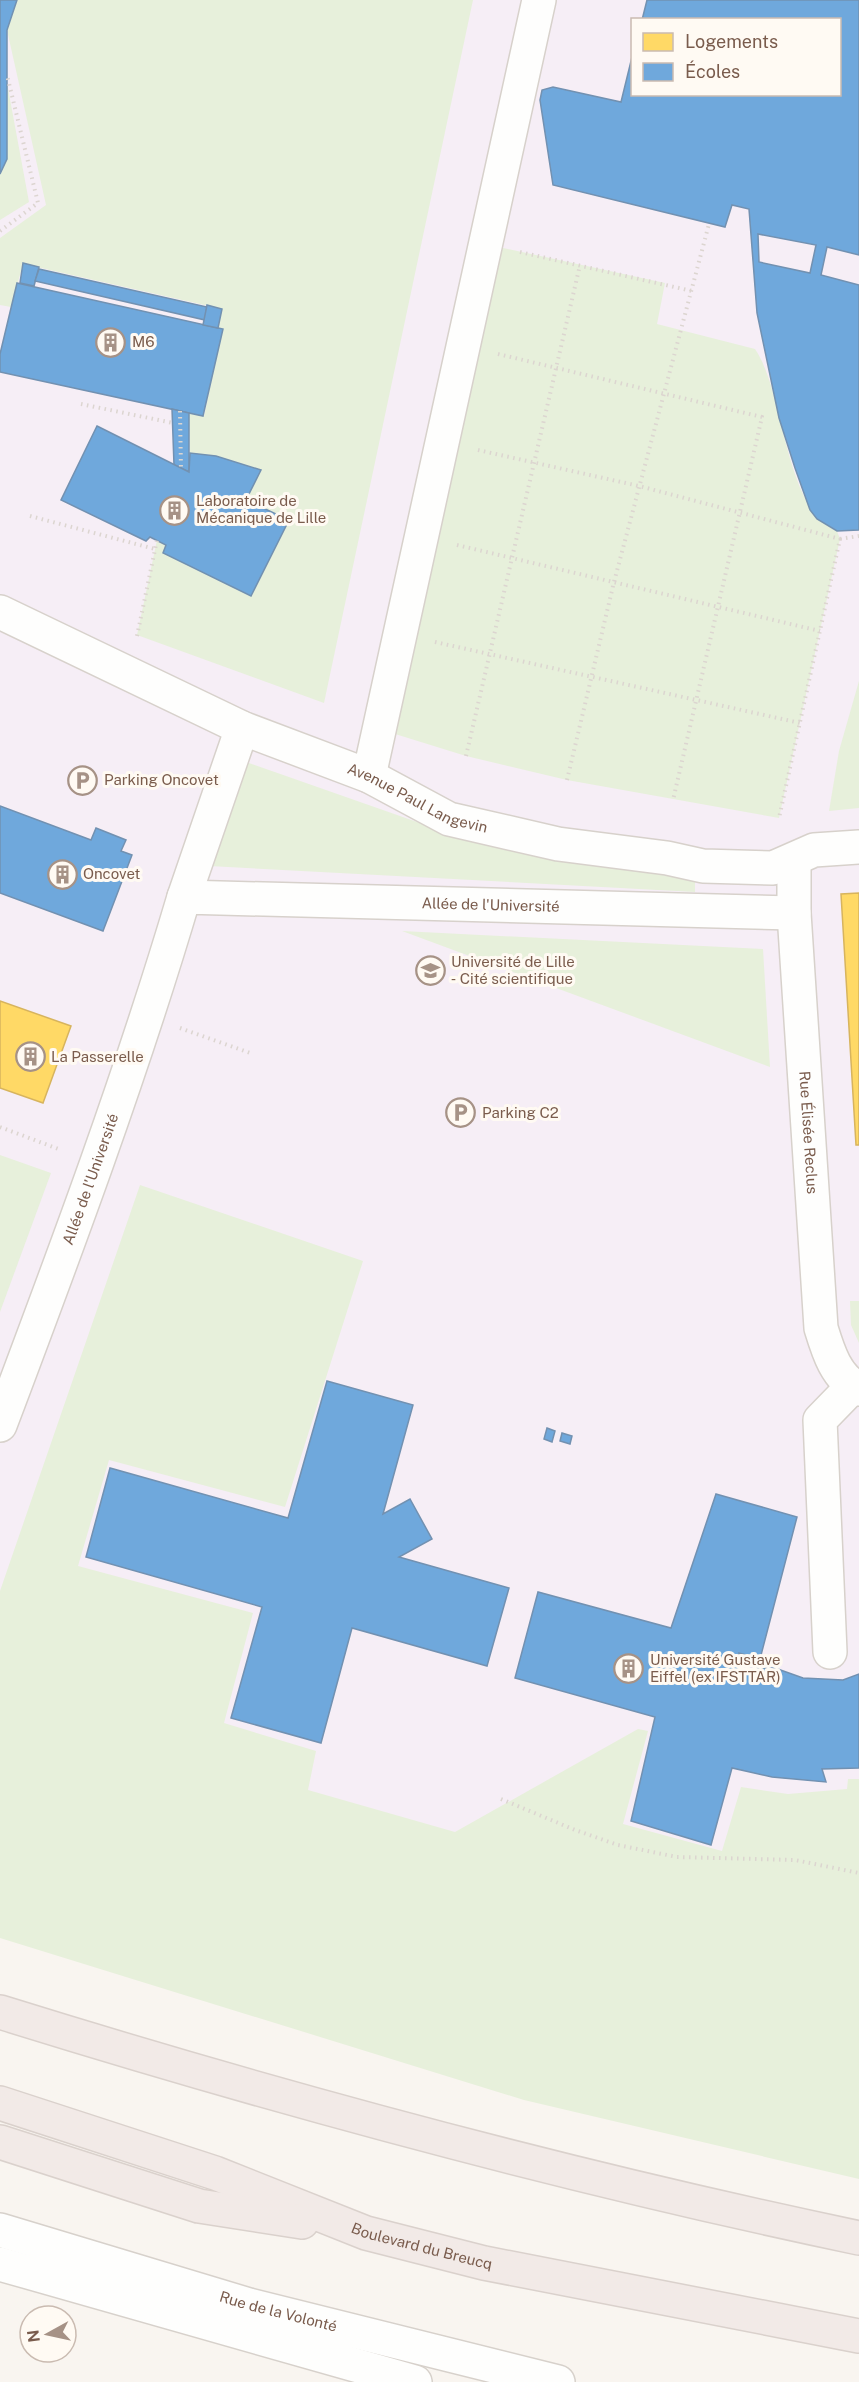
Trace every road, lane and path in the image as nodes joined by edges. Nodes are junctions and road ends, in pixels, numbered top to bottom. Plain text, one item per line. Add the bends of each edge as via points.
1 (539, 0) edge
2 (7, 75) dead end
3 (709, 224) dead end
4 (0, 231) edge
5 (485, 244) junction
6 (580, 265) junction
7 (692, 291) junction
8 (462, 346) junction
9 (556, 367) junction
10 (664, 393) junction
11 (81, 404) dead end
12 (180, 411) dead end
13 (173, 423) dead end
14 (442, 442) junction
15 (534, 461) junction
16 (182, 469) dead end
17 (639, 486) junction
18 (740, 512) junction
19 (30, 516) dead end
20 (859, 536) edge
21 (421, 537) junction
22 (840, 539) junction
23 (157, 540) dead end
24 (155, 549) junction
25 (512, 558) junction
26 (614, 582) junction
27 (718, 606) junction
28 (0, 612) edge
29 (820, 630) junction
30 (400, 633) junction
31 (489, 653) junction
32 (129, 675) junction
33 (591, 676) junction
34 (696, 700) junction
35 (800, 723) junction
36 (242, 728) junction
37 (466, 756) dead end
38 (369, 776) junction
39 (567, 780) dead end
40 (673, 800) dead end
41 (779, 818) dead end
42 (859, 847) edge
43 (794, 861) junction
44 (184, 897) junction
45 (794, 913) junction
46 (149, 1017) junction
47 (250, 1053) dead end
48 (0, 1127) edge
49 (98, 1165) junction
50 (856, 1388) edge
51 (0, 1425) edge
52 (830, 1652) dead end
53 (501, 1799) dead end
54 (859, 1873) edge
55 (0, 2012) edge
56 (0, 2103) edge
57 (0, 2142) edge
58 (0, 2230) edge
59 (366, 2233) junction
60 (859, 2238) edge
61 (0, 2264) edge
62 (859, 2336) edge
63 (415, 2382) edge
64 (558, 2382) edge

1 - 5 street
2 - 4 path via 38,203
3 - 7 path
5 - 6 path
5 - 8 street
6 - 7 path
6 - 9 path
7 - 10 path
8 - 9 path
8 - 14 street
9 - 10 path
9 - 15 path
10 - 17 path
10 - 18 path via 762,417
11 - 13 path
12 - 16 path
14 - 15 path
14 - 21 street
15 - 17 path
15 - 25 path
17 - 18 path
17 - 26 path
18 - 22 path
18 - 27 path
19 - 24 path
20 - 22 path
21 - 25 path
21 - 30 street
22 - 29 path
23 - 24 path
24 - 32 path
25 - 26 path
25 - 31 path
26 - 27 path
26 - 33 path
27 - 29 path
27 - 34 path
28 - 32 street, Avenue Paul Langevin
29 - 35 path
30 - 31 path
30 - 38 street
31 - 33 path
31 - 37 path
32 - 36 street, Avenue Paul Langevin
33 - 34 path
33 - 39 path
34 - 35 path
34 - 40 path
35 - 41 path
36 - 38 street, Avenue Paul Langevin
36 - 44 street, Allée de l'Université
38 - 43 street, Avenue Paul Langevin via 449,819 538,840 703,866 773,868
42 - 43 street, Avenue Paul Langevin via 814,850
43 - 45 street, Rue Élisée Reclus
44 - 45 street, Allée de l'Université
44 - 46 street, Allée de l'Université
45 - 50 street, Rue Élisée Reclus via 821,1328 832,1362
46 - 47 path
46 - 49 street, Allée de l'Université
48 - 49 path
49 - 51 street, Allée de l'Université
50 - 52 street via 820,1420
53 - 54 path via 618,1845 677,1857 795,1860
55 - 60 highway via 309,2104 706,2206
56 - 59 highway, Boulevard du Breucq via 215,2173
57 - 59 highway via 199,2206
58 - 64 street, Rue de la Volonté via 249,2305
59 - 62 highway, Boulevard du Breucq via 484,2263
61 - 63 street, Rue de la Volonté

